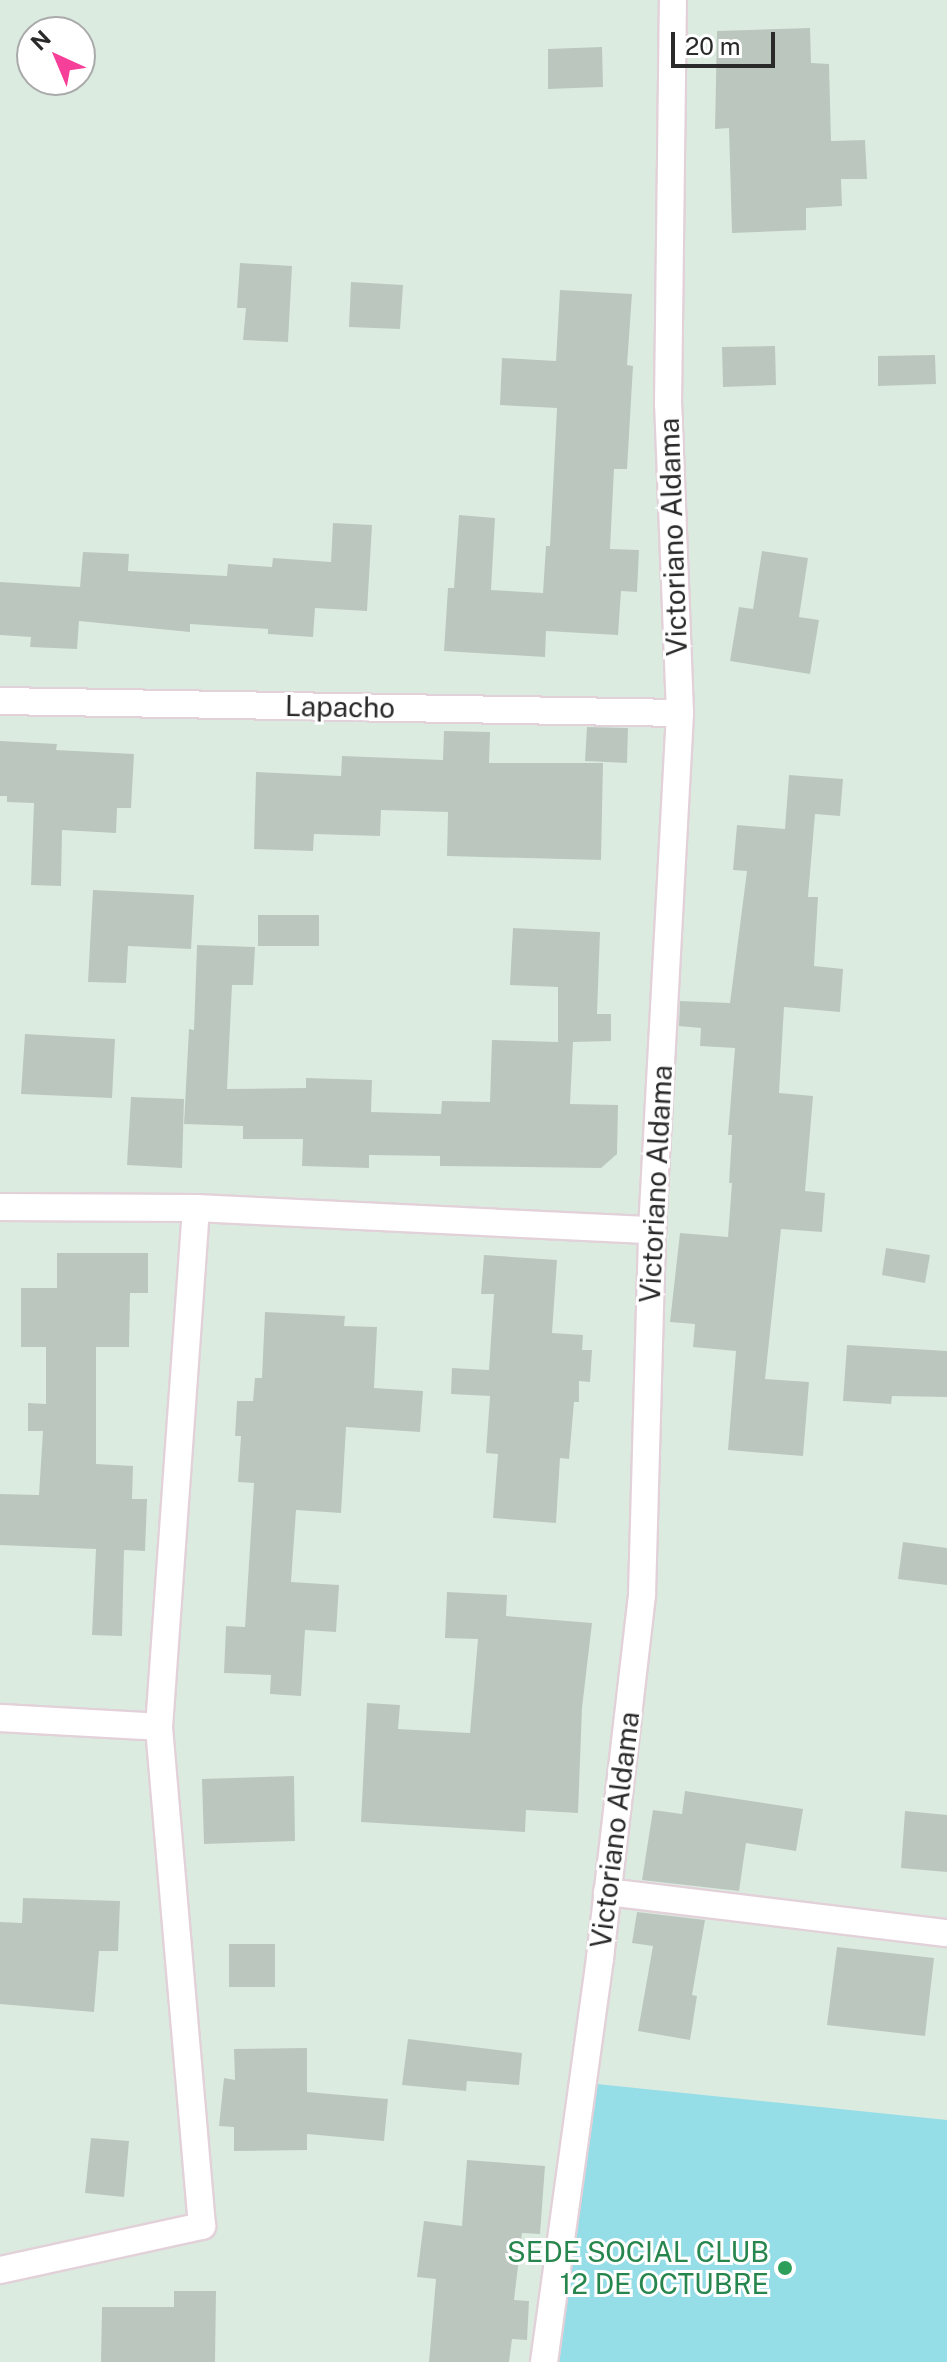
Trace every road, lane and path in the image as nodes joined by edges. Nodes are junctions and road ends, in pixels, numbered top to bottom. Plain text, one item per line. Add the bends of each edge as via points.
1 (673, 0) edge
2 (0, 701) edge
3 (680, 713) junction
4 (0, 1207) edge
5 (196, 1208) junction
6 (652, 1230) junction
7 (0, 1718) edge
8 (159, 1727) junction
9 (607, 1892) junction
10 (946, 1933) edge
11 (0, 2270) edge
12 (544, 2362) edge

1 - 3 street, Victoriano Aldama via 668,404
2 - 3 street, Lapacho
3 - 6 street, Victoriano Aldama
4 - 5 street
5 - 6 street
5 - 8 street
6 - 9 street, Victoriano Aldama via 642,1594
7 - 8 street
8 - 11 street via 202,2226
9 - 10 street
9 - 12 street, Victoriano Aldama

